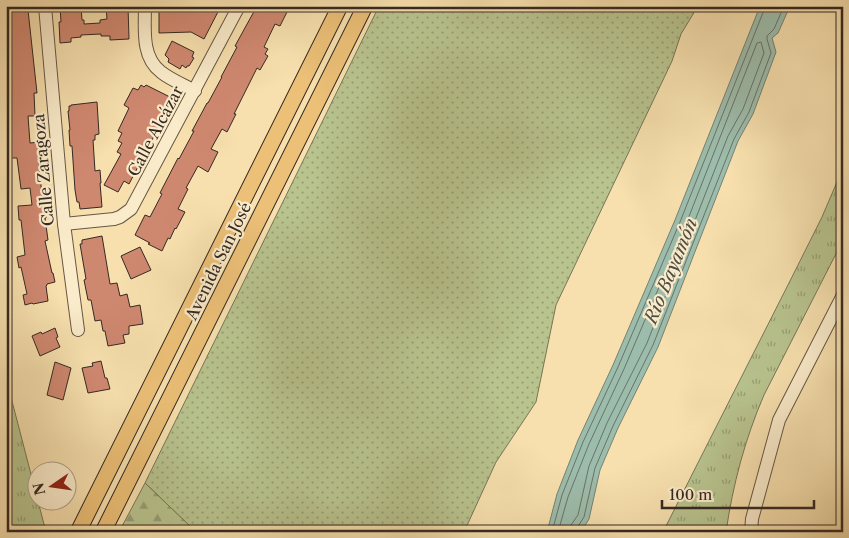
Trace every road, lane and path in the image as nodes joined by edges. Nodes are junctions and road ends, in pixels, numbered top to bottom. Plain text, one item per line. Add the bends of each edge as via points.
1 (45, 6) edge
2 (145, 6) edge
3 (240, 6) edge
4 (340, 6) edge
5 (364, 6) edge
6 (195, 91) junction
7 (64, 224) junction
8 (843, 295) edge
9 (78, 330) dead end
10 (78, 532) edge
11 (103, 532) edge
12 (751, 532) edge

1 - 7 street, Calle Zaragoza
2 - 6 street via 146,46 151,61 162,73
3 - 6 street, Calle Alcázar
4 - 10 main road, Avenida San José
5 - 11 main road, Avenida San José
6 - 7 street, Calle Alcázar via 131,209 114,219
7 - 9 street, Calle Zaragoza
8 - 12 street via 779,420

